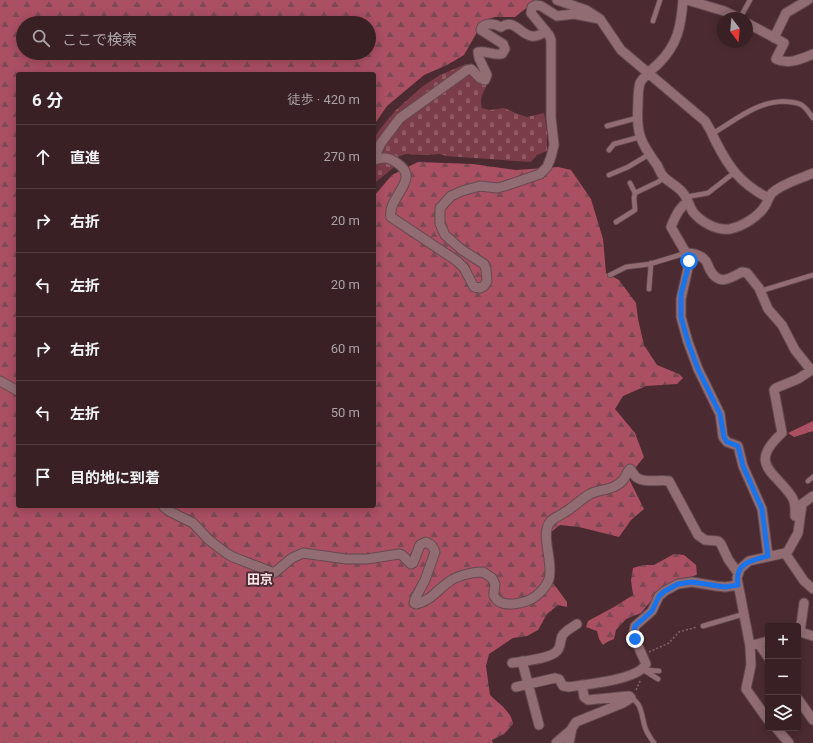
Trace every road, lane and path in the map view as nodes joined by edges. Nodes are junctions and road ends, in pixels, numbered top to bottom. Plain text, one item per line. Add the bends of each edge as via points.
1 (557, 0) edge
2 (660, 0) edge
3 (683, 0) edge
4 (687, 0) edge
5 (750, 0) edge
6 (808, 0) edge
7 (726, 12) edge
8 (743, 12) edge
9 (600, 19) junction
10 (653, 21) dead end
11 (753, 26) edge
12 (546, 31) junction
13 (774, 38) junction
14 (813, 54) edge
15 (647, 74) junction
16 (637, 118) junction
17 (813, 118) edge
18 (607, 126) dead end
19 (712, 134) junction
20 (640, 136) junction
21 (609, 150) dead end
22 (376, 154) edge
23 (648, 155) junction
24 (376, 159) edge
25 (735, 172) junction
26 (813, 174) edge
27 (608, 176) dead end
28 (664, 177) junction
29 (630, 183) dead end
30 (635, 193) junction
31 (768, 198) junction
32 (687, 200) junction
33 (616, 222) dead end
34 (686, 253) junction
35 (651, 263) junction
36 (813, 275) edge
37 (610, 276) dead end
38 (649, 289) dead end
39 (761, 291) junction
40 (812, 370) edge
41 (0, 380) edge
42 (16, 390) edge
43 (813, 477) edge
44 (808, 481) dead end
45 (813, 496) edge
46 (165, 508) edge
47 (793, 543) junction
48 (785, 553) junction
49 (768, 556) junction
50 (738, 572) junction
51 (738, 585) junction
52 (813, 589) edge
53 (804, 603) dead end
54 (744, 614) junction
55 (801, 623) edge
56 (577, 624) dead end
57 (703, 626) joint
58 (801, 633) edge
59 (813, 636) edge
60 (759, 644) edge
61 (765, 653) edge
62 (642, 655) junction
63 (522, 661) junction
64 (512, 663) dead end
65 (644, 670) junction
66 (660, 672) dead end
67 (658, 679) dead end
68 (528, 684) junction
69 (582, 685) junction
70 (516, 687) dead end
71 (631, 697) junction
72 (801, 703) edge
73 (765, 716) edge
74 (813, 720) edge
75 (539, 725) dead end
76 (571, 730) junction
77 (779, 731) edge
78 (556, 743) edge
79 (570, 743) edge
80 (654, 743) edge
81 (789, 743) edge

1 - 9 street via 586,10
2 - 10 lane
3 - 15 street via 682,21 673,46
4 - 7 street
5 - 8 lane
6 - 13 street via 786,14
9 - 12 street via 574,14 557,16 536,5 532,7 531,13
9 - 15 street via 621,50
11 - 13 street
12 - 22 street via 532,37 510,24 501,27 484,24 481,30 503,44 505,49 502,54 497,55 478,52 486,78 483,80 471,69 467,70 400,118 381,143
12 - 24 street via 551,40 551,118 554,145 547,167 540,174 506,186 480,186 462,191 451,196 440,208 440,224 445,235 484,264 487,281 484,286 474,287 464,268 457,261 391,217 390,209 406,181 406,173 393,160
13 - 14 street via 784,43 776,59 780,61 797,61
15 - 16 street via 640,83
15 - 19 street via 705,121
16 - 18 lane
16 - 20 street
17 - 19 lane via 804,106 798,103 772,102 749,111
19 - 25 street
20 - 21 lane via 614,144
20 - 23 street
23 - 27 lane
23 - 28 street
25 - 31 street via 745,184
25 - 32 lane via 708,193
26 - 31 street via 781,187
28 - 30 lane
28 - 32 street via 684,194
29 - 30 lane
30 - 33 lane via 635,210
31 - 32 street via 761,212 744,224 730,229 716,228 700,219
32 - 34 street via 671,227
34 - 35 lane
34 - 39 street via 704,258 713,275 721,280 745,272
34 - 49 street via 689,261 681,299 681,317 686,336 698,369 720,414 724,437 727,442 738,446 743,466 762,509
35 - 37 lane via 626,267
35 - 38 lane
36 - 39 lane
39 - 40 street via 768,309 782,325 795,350
40 - 47 street via 774,390 782,433 766,452 765,459 769,471 793,498
41 - 42 street
43 - 44 lane
45 - 47 street via 802,504 798,533
46 - 50 street via 193,523 226,553 274,573 292,558 303,553 346,560 399,554 410,564 413,563 420,545 426,542 435,552 414,603 429,599 449,581 483,572 492,578 495,584 495,597 507,604 514,604 528,601 546,585 550,571 547,535 549,523 587,496 617,485 630,469 640,479 669,481 698,535 706,540 718,541
47 - 48 street
48 - 49 street
48 - 52 street via 804,581
49 - 50 street via 749,561
50 - 51 street
51 - 54 street
51 - 62 street via 725,587 692,582 678,584 665,591 659,596 652,611 635,626 635,639
53 - 55 street
54 - 57 lane
54 - 60 street
56 - 63 street via 563,635 560,646 554,653
57 - 62 path via 679,632 669,643
58 - 59 street
60 - 61 street
60 - 73 street via 746,689
62 - 65 street via 646,664
63 - 64 street
63 - 68 street
65 - 66 lane
65 - 67 lane
65 - 69 street via 616,680
65 - 71 path
68 - 69 street via 555,678 565,687
68 - 70 street
68 - 75 street
69 - 71 street via 584,697 588,700
71 - 76 street via 623,703 576,722
71 - 80 lane via 639,705 646,731
72 - 74 street
76 - 78 street
76 - 79 street
77 - 81 street

